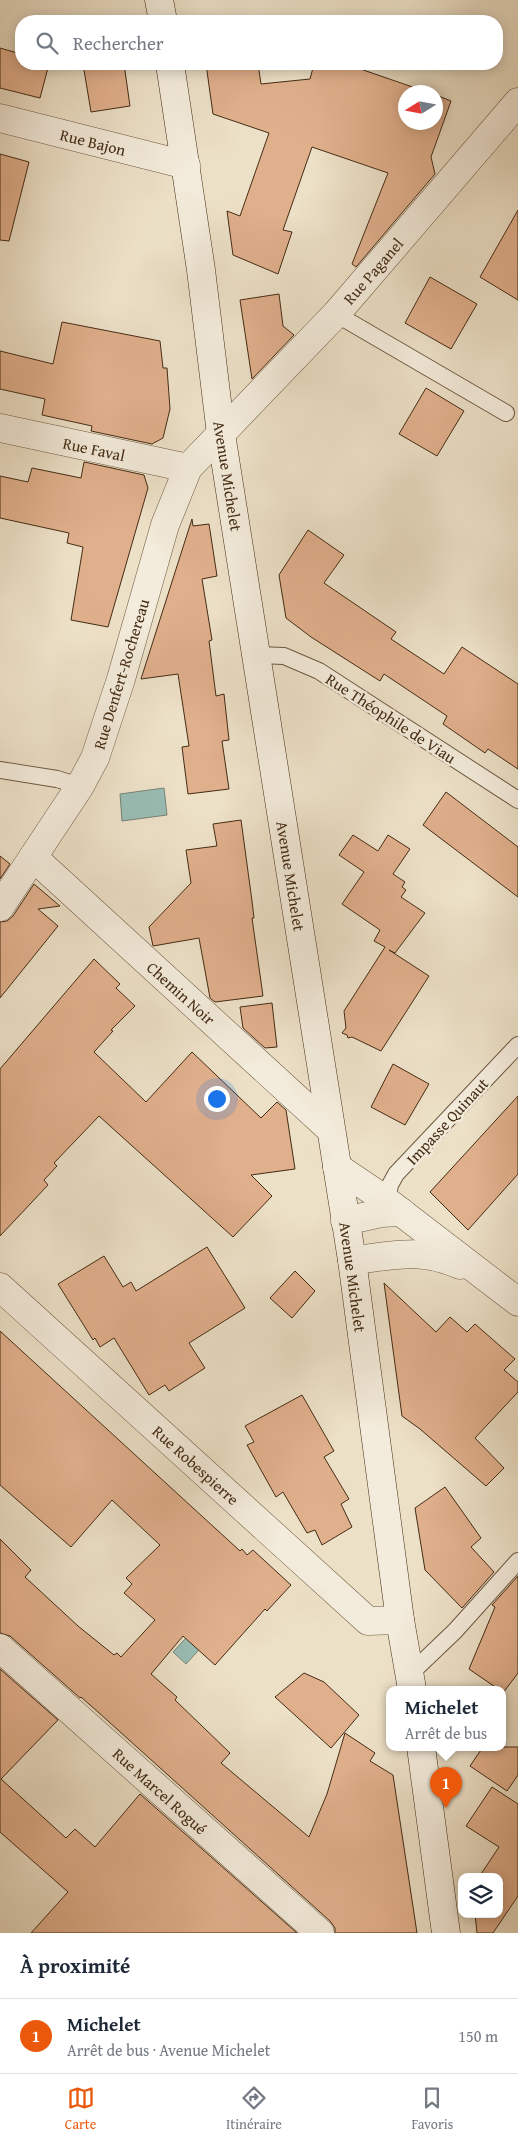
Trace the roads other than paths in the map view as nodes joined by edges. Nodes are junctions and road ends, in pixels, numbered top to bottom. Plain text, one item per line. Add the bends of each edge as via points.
1 (160, 0) edge
2 (162, 15) edge
3 (171, 70) edge
4 (514, 113) edge
5 (0, 118) edge
6 (186, 165) junction
7 (336, 314) junction
8 (506, 413) dead end
9 (0, 428) edge
10 (221, 434) junction
11 (188, 468) junction
12 (257, 655) junction
13 (0, 770) edge
14 (80, 786) junction
15 (518, 800) edge
16 (33, 857) junction
17 (0, 907) edge
18 (518, 1045) edge
19 (330, 1129) junction
20 (337, 1167) junction
21 (394, 1207) junction
22 (345, 1221) junction
23 (352, 1260) junction
24 (484, 1274) junction
25 (0, 1287) edge
26 (518, 1302) edge
27 (518, 1562) edge
28 (400, 1620) junction
29 (0, 1648) edge
30 (411, 1682) edge
31 (422, 1751) edge
32 (320, 1933) edge
33 (446, 1933) edge

1 - 2 street
3 - 6 street, Avenue Michelet
4 - 7 street, Rue Paganel
5 - 6 street, Rue Bajon
6 - 10 street, Avenue Michelet
7 - 8 lane
7 - 10 street, Rue Paganel
9 - 11 street, Rue Faval
10 - 11 street, Rue Denfert-Rochereau
10 - 12 street, Avenue Michelet
11 - 14 street, Rue Denfert-Rochereau via 165,525 95,758
12 - 15 lane, Rue Théophile de Viau via 284,656 319,671
12 - 19 street, Avenue Michelet
13 - 14 lane
14 - 16 street, Rue Denfert-Rochereau
16 - 17 street, Rue Denfert-Rochereau
16 - 19 street, Chemin Noir
18 - 21 lane, Impasse Quinaut via 396,1174 390,1185
19 - 20 street, Avenue Michelet
20 - 21 street
20 - 22 street, Avenue Michelet
21 - 22 street
21 - 24 street
22 - 23 street, Avenue Michelet
23 - 24 street via 411,1252 441,1256
23 - 28 street, Avenue Michelet
24 - 26 street
25 - 28 street, Rue Robespierre via 368,1621
27 - 30 lane
28 - 30 street, Avenue Michelet
29 - 32 street, Rue Marcel Rogué
31 - 33 street

